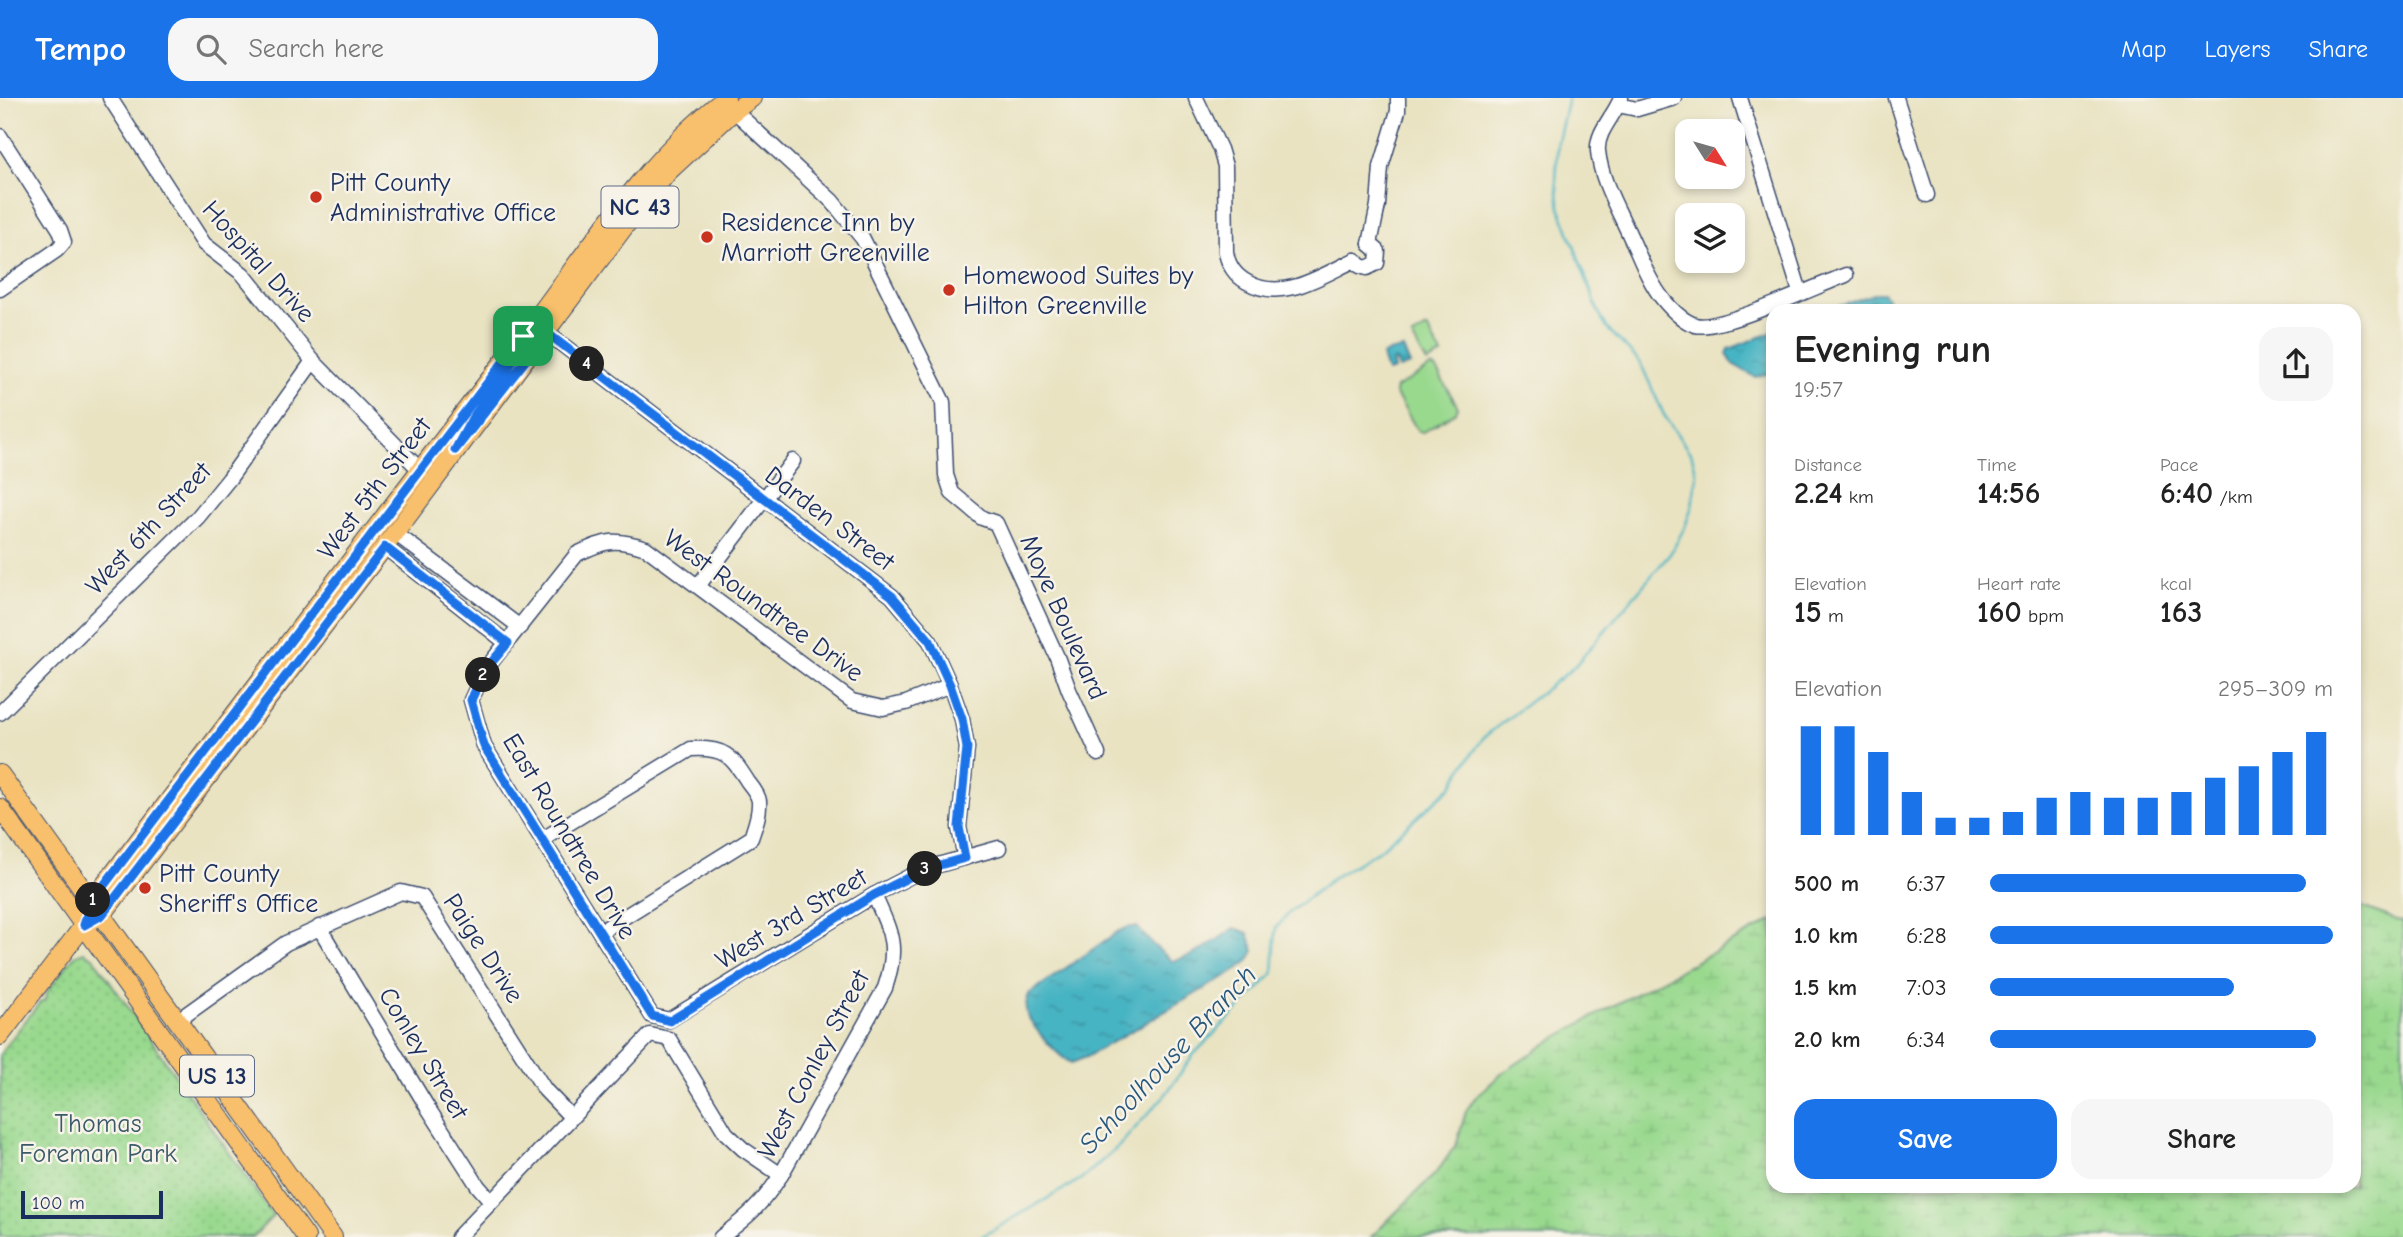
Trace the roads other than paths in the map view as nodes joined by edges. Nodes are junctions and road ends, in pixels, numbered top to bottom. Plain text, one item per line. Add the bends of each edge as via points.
1 (110, 98) edge
2 (752, 98) edge
3 (1196, 98) edge
4 (1398, 98) edge
5 (1674, 98) edge
6 (1740, 98) edge
7 (1896, 98) edge
8 (1620, 101) edge
9 (726, 102) edge
10 (0, 136) edge
11 (1927, 195) dead end
12 (1846, 275) dead end
13 (0, 289) edge
14 (1800, 292) junction
15 (1772, 304) edge
16 (1766, 307) edge
17 (547, 333) junction
18 (523, 336) junction
19 (313, 360) junction
20 (453, 427) junction
21 (455, 450) junction
22 (793, 461) dead end
23 (420, 471) junction
24 (763, 499) junction
25 (390, 540) junction
26 (698, 586) junction
27 (520, 627) junction
28 (508, 643) junction
29 (950, 685) junction
30 (0, 713) edge
31 (1098, 754) dead end
32 (0, 774) edge
33 (0, 808) edge
34 (543, 839) junction
35 (999, 848) dead end
36 (965, 858) junction
37 (874, 895) junction
38 (97, 908) junction
39 (84, 925) junction
40 (318, 927) junction
41 (600, 932) junction
42 (652, 1016) joint
43 (177, 1021) junction
44 (0, 1036) edge
45 (571, 1116) junction
46 (781, 1175) junction
47 (491, 1201) junction
48 (306, 1237) edge
49 (333, 1237) edge
50 (458, 1237) edge
51 (721, 1237) edge

1 - 19 street, Hospital Drive via 204,244 243,274
2 - 9 main road, West 5th Street / NC 43
3 - 4 street via 1225,166 1228,261 1238,275 1259,288 1281,291 1355,260 1359,246 1370,244 1381,167
5 - 8 street via 1637,109
6 - 14 street
7 - 11 street
8 - 16 street via 1597,149 1607,189 1662,299 1696,325 1713,325
9 - 17 main road, West 5th Street / NC 43
9 - 18 main road, West 5th Street / NC 43 via 678,139 642,178
9 - 31 street, Moye Boulevard via 832,201 863,239 943,401 946,475 952,493 982,518 996,523
10 - 13 street via 64,242
12 - 14 street
14 - 15 street
17 - 21 main road, West 5th Street / NC 43
17 - 24 street, Darden Street
18 - 20 main road, West 5th Street / NC 43
18 - 21 main road via 518,354
19 - 23 street, Hospital Drive
19 - 30 street, West 6th Street via 198,517
20 - 23 main road, West 5th Street / NC 43
20 - 25 main road via 440,455 381,535 380,542
21 - 25 main road, West 5th Street / NC 43
22 - 24 street
23 - 38 main road, West 5th Street / NC 43
24 - 26 street
24 - 29 street, Darden Street via 892,596 930,641
25 - 27 street
25 - 28 street
25 - 38 main road, West 5th Street / NC 43
26 - 27 street, West Roundtree Drive via 646,548 622,541 598,544 577,554
26 - 29 street, West Roundtree Drive via 852,701 883,708
27 - 28 street, West Roundtree Drive
28 - 34 street, East Roundtree Drive via 485,670 471,700 484,746
29 - 36 street, Darden Street via 967,748 959,827
32 - 38 main road, US 13
33 - 39 main road, US 13
34 - 41 street, East Roundtree Drive
34 - 41 street via 691,748 712,747 726,754 759,798 751,838
35 - 36 street, West 3rd Street
36 - 37 street, West 3rd Street via 925,869
37 - 42 street, West 3rd Street via 670,1021
37 - 46 street, West Conley Street via 891,933 893,964 885,988
38 - 39 main road, West 5th Street / NC 43
38 - 43 main road, US 13
39 - 44 main road, West 5th Street
39 - 48 main road, US 13
40 - 43 street, Paige Drive via 286,943
40 - 45 street, Paige Drive via 401,892 422,897 545,1090
40 - 47 street, Conley Street via 426,1105
41 - 42 street, East Roundtree Drive
43 - 49 main road, US 13
45 - 46 street via 650,1035 669,1039 726,1133
45 - 47 street
46 - 51 street, West Conley Street via 756,1210
47 - 50 street

